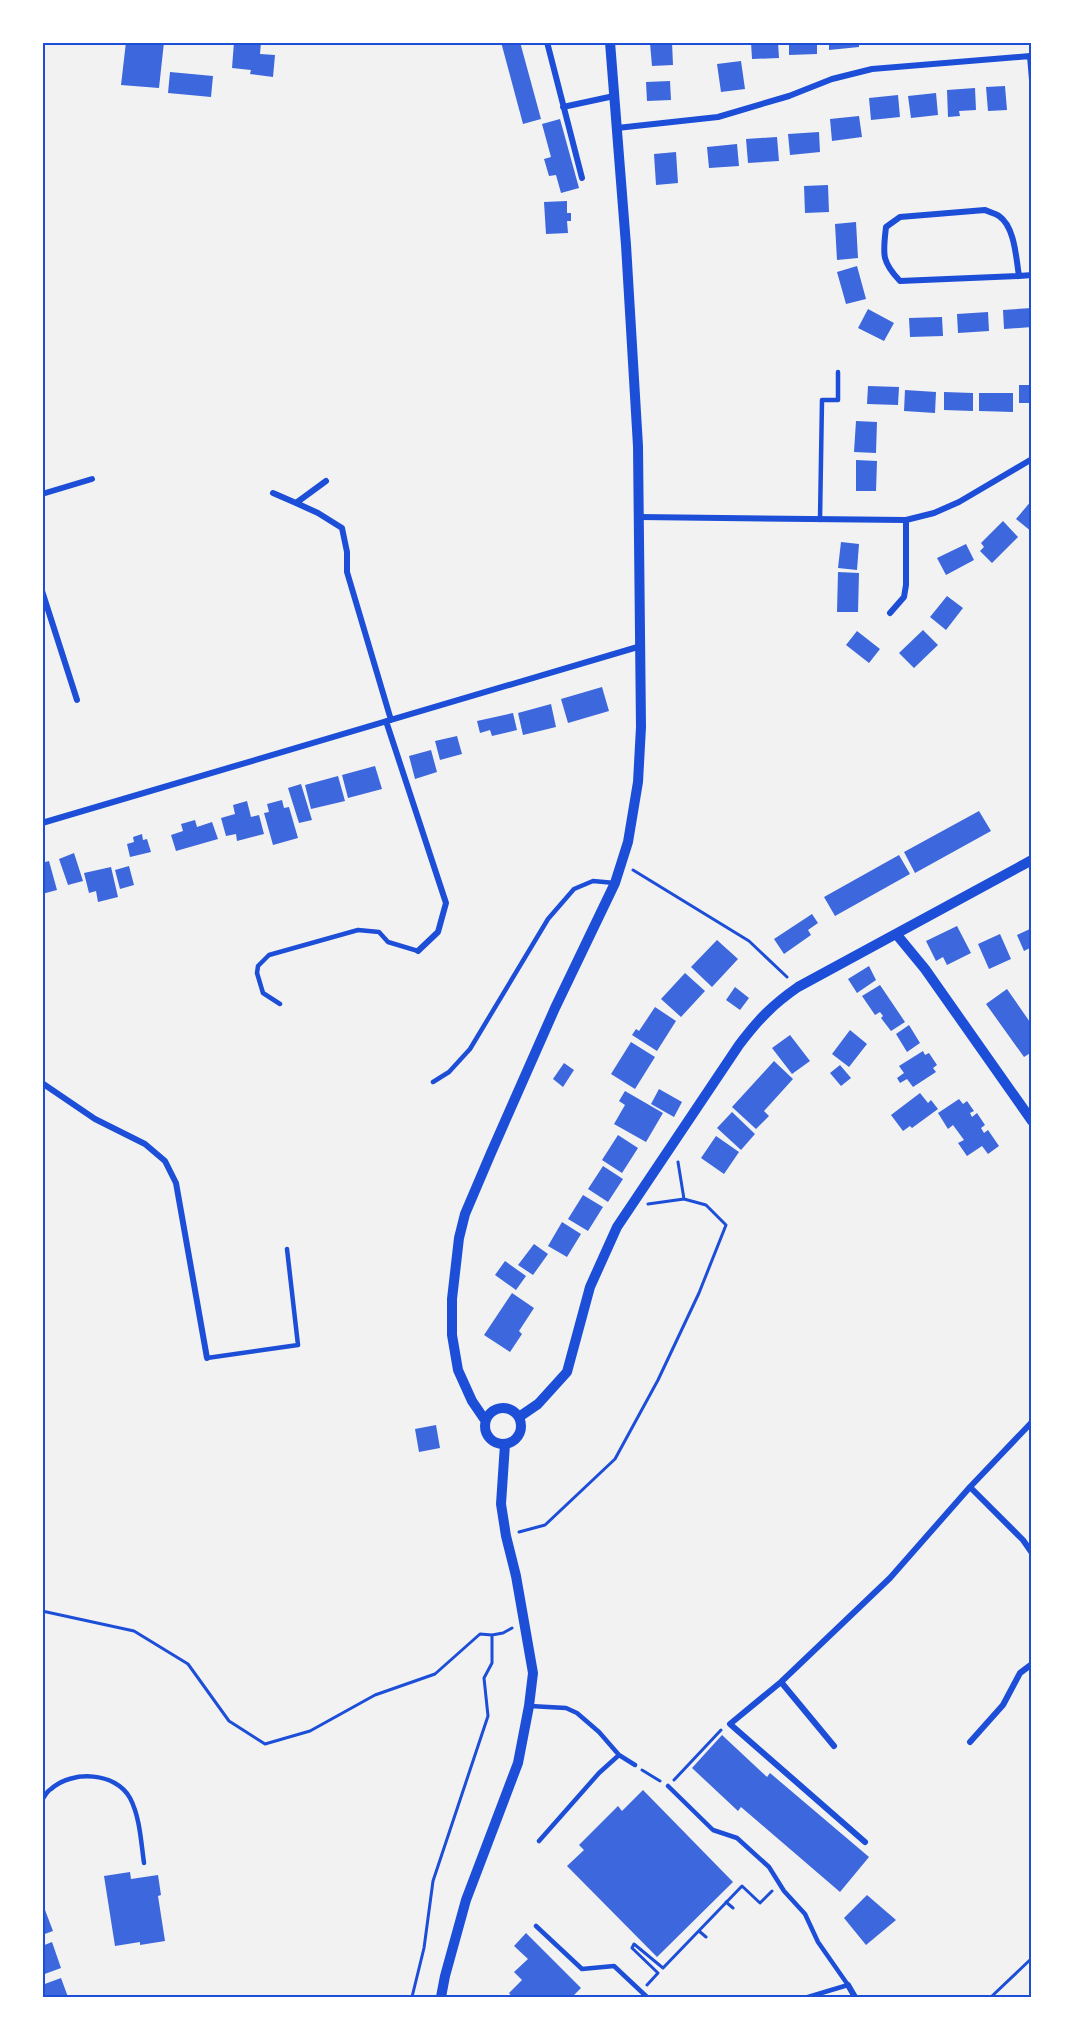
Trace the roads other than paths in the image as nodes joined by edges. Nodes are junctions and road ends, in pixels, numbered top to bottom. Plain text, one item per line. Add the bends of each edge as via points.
1 (548, 42) edge
2 (610, 42) edge
3 (1032, 80) edge
4 (614, 96) junction
5 (563, 107) junction
6 (617, 128) junction
7 (582, 178) dead end
8 (1032, 275) edge
9 (1019, 276) junction
10 (838, 372) dead end
11 (1032, 459) edge
12 (92, 479) dead end
13 (327, 481) dead end
14 (273, 493) dead end
15 (42, 494) edge
16 (296, 503) junction
17 (639, 517) junction
18 (820, 520) junction
19 (906, 520) junction
20 (42, 591) edge
21 (890, 613) dead end
22 (641, 646) junction
23 (77, 700) dead end
24 (389, 721) junction
25 (42, 824) edge
26 (1032, 860) edge
27 (615, 883) junction
28 (897, 935) junction
29 (418, 951) joint
30 (280, 1004) dead end
31 (433, 1082) dead end
32 (42, 1083) edge
33 (1032, 1121) edge
34 (287, 1249) dead end
35 (207, 1358) joint
36 (519, 1417) junction
37 (485, 1420) junction
38 (1032, 1422) edge
39 (505, 1444) junction
40 (970, 1487) junction
41 (1032, 1553) edge
42 (1032, 1664) edge
43 (782, 1682) junction
44 (529, 1706) junction
45 (970, 1742) dead end
46 (834, 1746) dead end
47 (619, 1755) junction
48 (635, 1765) road end
49 (668, 1786) road end
50 (42, 1800) edge
51 (538, 1841) dead end
52 (865, 1842) dead end
53 (144, 1863) dead end
54 (536, 1926) dead end
55 (848, 1985) junction
56 (441, 1997) edge
57 (647, 1997) edge
58 (808, 1997) edge
59 (855, 1997) edge

1 - 5 street
2 - 4 street
3 - 6 street via 1030,56 872,69 718,117
4 - 5 street
4 - 6 street
5 - 7 street
6 - 17 street via 636,410
8 - 9 street
9 - 9 street via 1005,222 985,210 900,217 886,227 887,267 900,281
10 - 18 lane via 838,400 822,400
11 - 19 street via 958,502
12 - 15 street
13 - 16 street
14 - 16 street
16 - 24 street via 342,528 347,572
17 - 18 street
17 - 22 street
18 - 19 street
19 - 21 street via 904,597
20 - 23 street
22 - 24 street
22 - 27 street via 638,782 628,842
24 - 25 street
24 - 29 street via 446,903 438,932
26 - 28 street
27 - 31 lane via 593,881 574,889 548,919 470,1049 449,1072
27 - 37 street via 491,1153 459,1238 452,1335 458,1370
28 - 33 street
28 - 36 street via 798,987 760,1017 617,1227 590,1287 567,1372 538,1404
29 - 30 lane via 388,942 379,932 358,930 269,955 258,966 257,973 263,993
32 - 35 street via 95,1119 145,1144 165,1161 176,1183
34 - 35 lane via 298,1345
36 - 37 street via 510,1409 498,1408
36 - 39 street via 519,1434
37 - 39 street via 489,1437
38 - 40 street
39 - 44 street via 501,1504 533,1673
40 - 41 street
40 - 43 street via 890,1578
42 - 45 street via 1020,1673 1003,1705
43 - 46 street
43 - 52 street via 730,1724
44 - 47 lane via 566,1708 577,1713
44 - 56 street via 518,1762 466,1900
47 - 48 lane
47 - 51 lane
49 - 55 lane via 713,1830 737,1838 769,1867 805,1914 818,1942
50 - 53 lane via 51,1788 72,1778 113,1780 130,1797
54 - 57 lane via 582,1969 614,1966
55 - 58 lane
55 - 59 street

